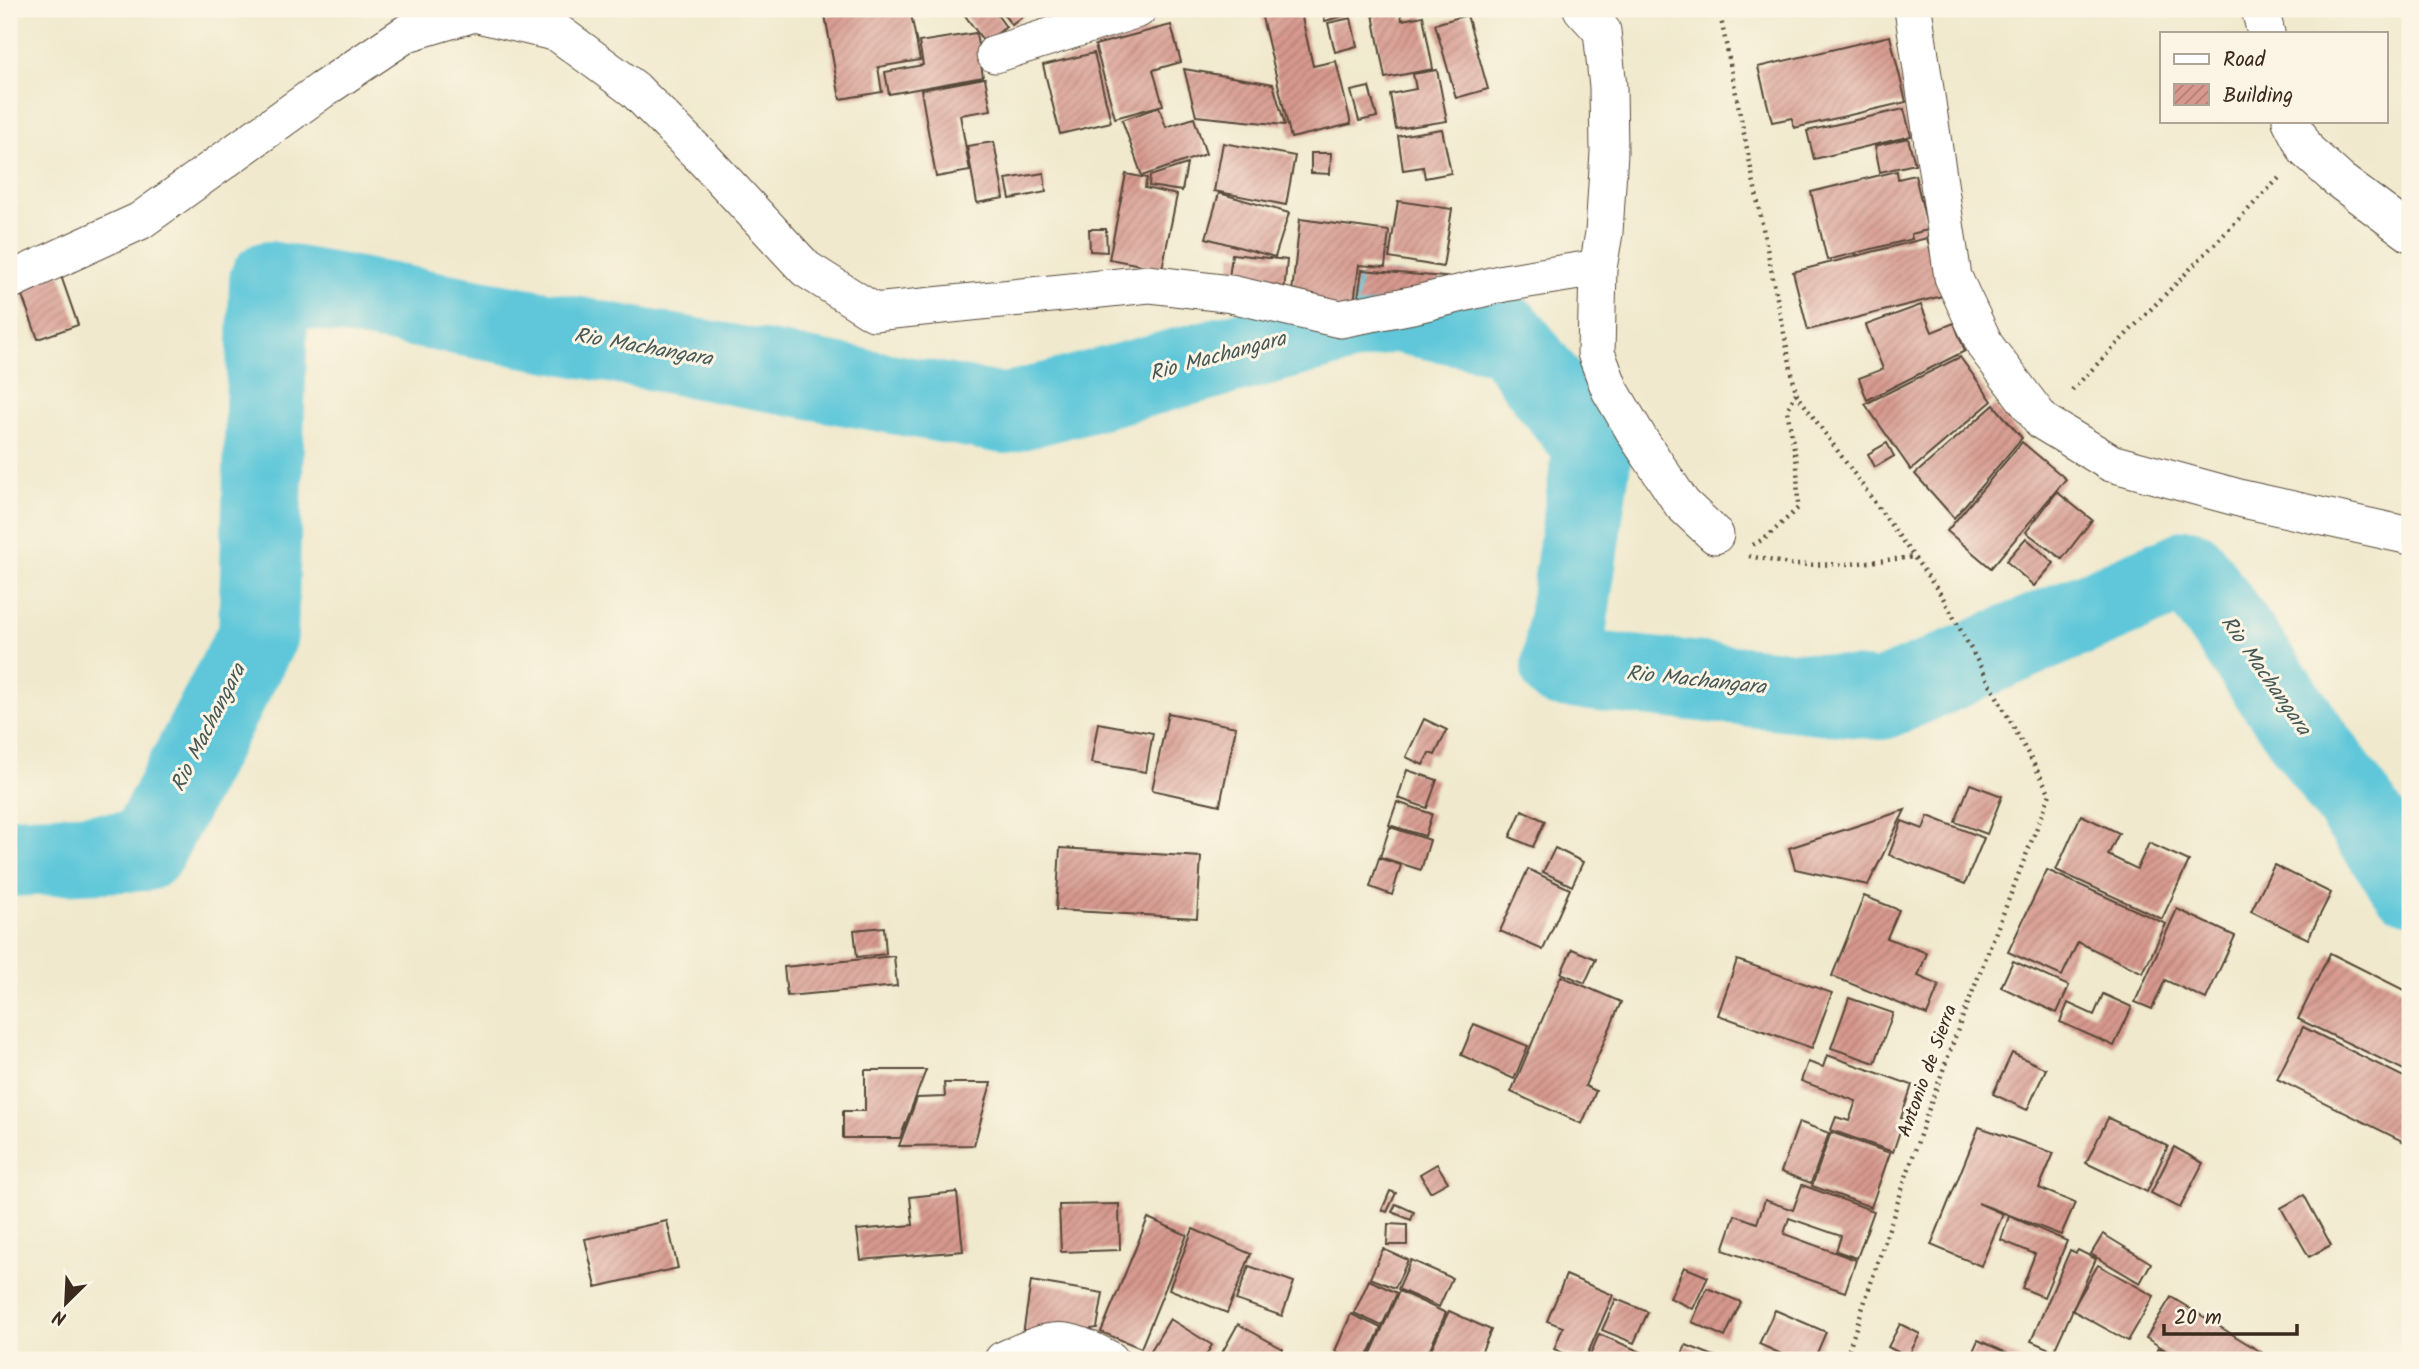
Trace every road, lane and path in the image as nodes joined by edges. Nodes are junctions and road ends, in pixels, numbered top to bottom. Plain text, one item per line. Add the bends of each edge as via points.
1 (1138, 9) edge
2 (1582, 9) edge
3 (1718, 9) edge
4 (1913, 9) edge
5 (2260, 9) edge
6 (2266, 32) edge
7 (995, 54) dead end
8 (2299, 135) edge
9 (2410, 233) edge
10 (1598, 268) junction
11 (9, 281) edge
12 (1796, 393) junction
13 (2042, 421) junction
14 (2410, 536) edge
15 (1726, 544) junction
16 (1914, 557) junction
17 (1003, 1360) edge
18 (1110, 1360) edge
19 (1843, 1360) edge

1 - 7 street
2 - 10 street via 1602,30 1608,87 1609,152
3 - 12 path
4 - 13 street via 1953,277 1986,346
5 - 6 street
8 - 9 street via 2339,180
8 - 13 path
10 - 11 street via 1504,283 1340,319 1231,294 1149,284 874,312 806,269 634,89 558,33 474,13 407,33 140,221
10 - 15 street via 1596,353 1610,390 1682,504
12 - 15 path via 1787,410 1797,464 1798,509 1767,537
12 - 16 path
13 - 14 street via 2111,463 2243,499
15 - 16 path via 1794,565
16 - 19 path, Antonio de Sierra via 1942,596 2050,794 1939,1079
17 - 18 street via 1039,1344 1062,1340

